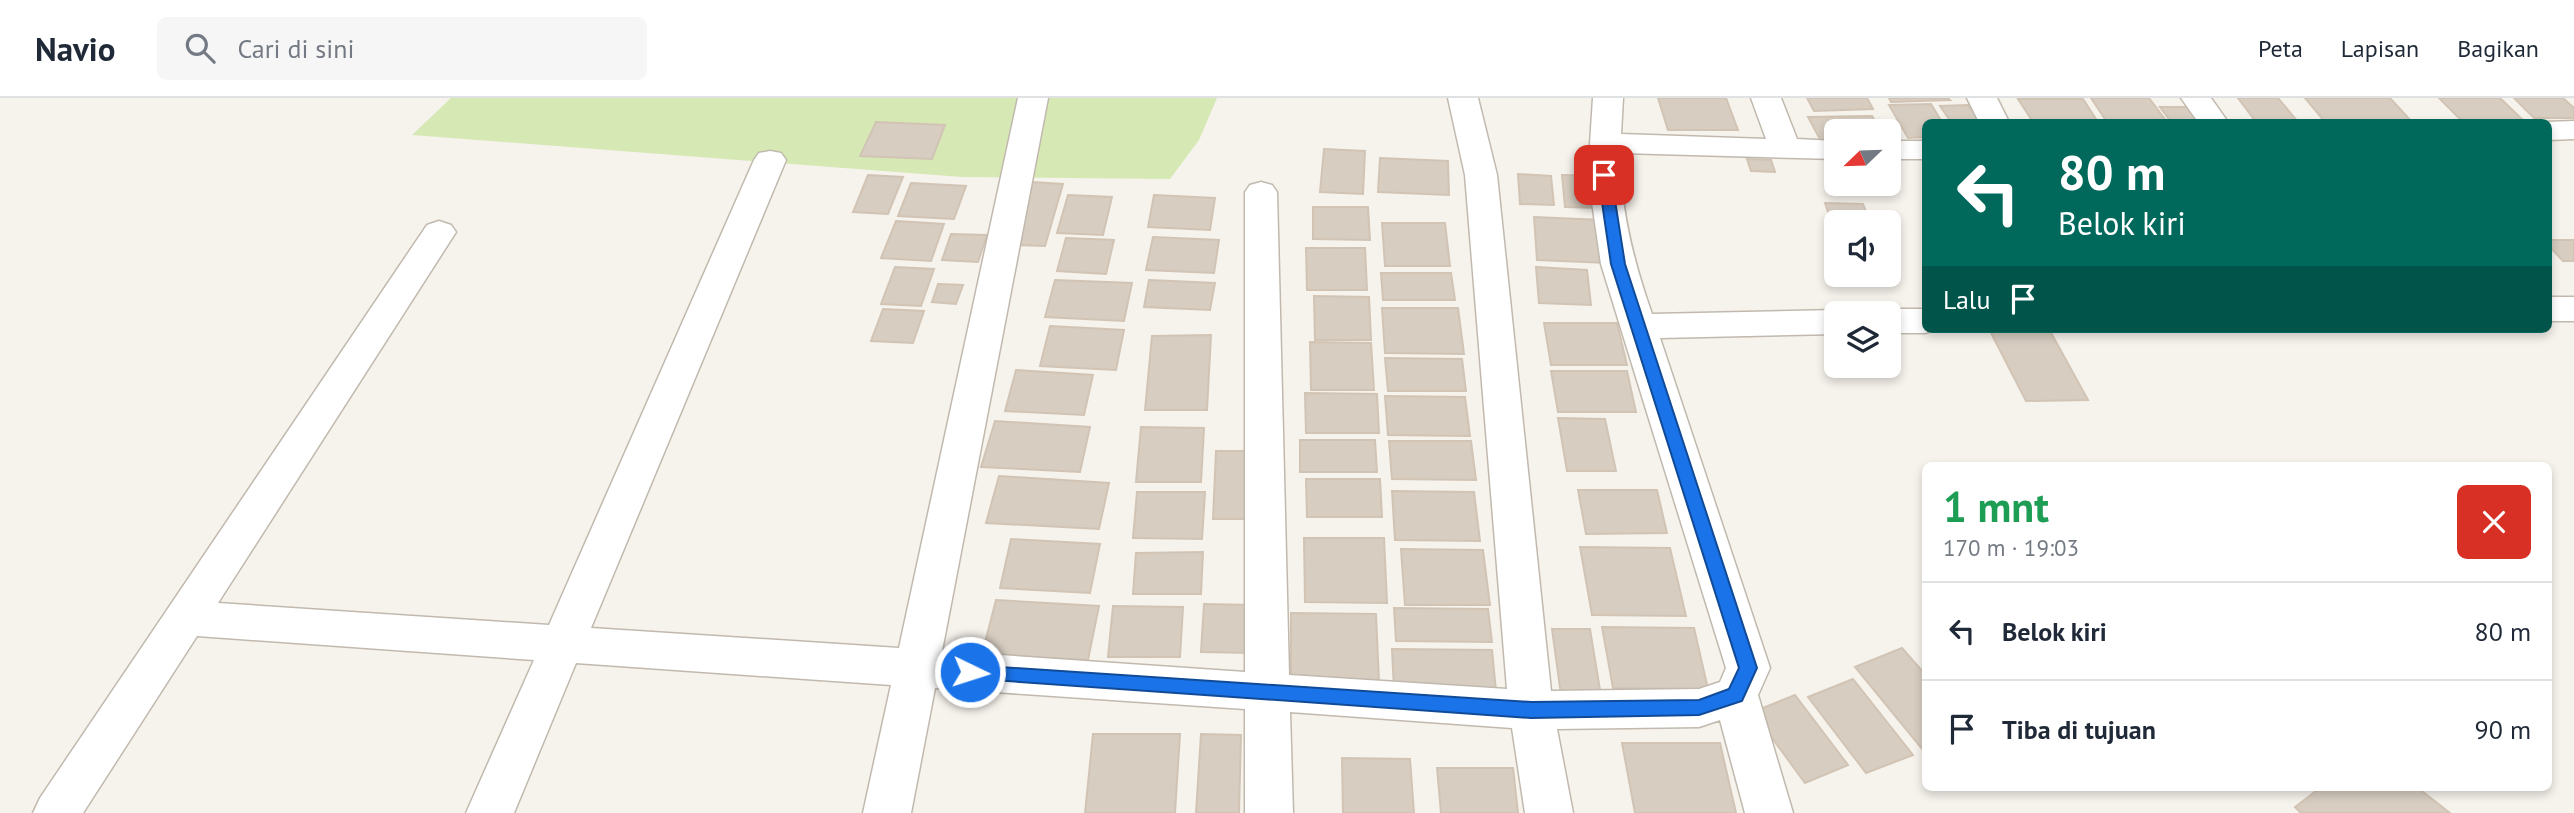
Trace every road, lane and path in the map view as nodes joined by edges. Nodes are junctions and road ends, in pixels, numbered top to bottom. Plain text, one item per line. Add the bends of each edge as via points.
1 (1033, 98) edge
2 (1464, 98) edge
3 (1608, 98) edge
4 (1766, 98) edge
5 (1982, 98) edge
6 (2196, 98) edge
7 (1992, 119) edge
8 (2211, 119) edge
9 (2574, 130) edge
10 (2552, 131) edge
11 (1607, 143) junction
12 (1785, 149) junction
13 (1824, 150) edge
14 (1901, 150) edge
15 (1922, 150) edge
16 (770, 160) dead end
17 (1261, 192) dead end
18 (439, 232) dead end
19 (2552, 309) edge
20 (2574, 309) edge
21 (1901, 321) edge
22 (1922, 321) edge
23 (1824, 322) edge
24 (1639, 326) junction
25 (184, 618) junction
26 (562, 644) junction
27 (916, 668) junction
28 (1268, 692) junction
29 (1736, 695) junction
30 (1531, 710) junction
31 (57, 813) edge
32 (491, 813) edge
33 (887, 813) edge
34 (1269, 813) edge
35 (1549, 813) edge
36 (1769, 813) edge

1 - 27 street
2 - 30 street via 1481,175
3 - 11 street
4 - 12 street
5 - 7 street
6 - 8 street
9 - 10 street
11 - 12 street
11 - 24 street via 1604,175 1618,264
12 - 13 street
14 - 15 street
16 - 26 street
17 - 28 street
18 - 25 street
19 - 20 street
21 - 22 street
23 - 24 street
24 - 29 street via 1748,668
25 - 26 street
25 - 31 street
26 - 27 street
26 - 32 street
27 - 28 street
27 - 33 street
28 - 30 street
28 - 34 street
29 - 30 street via 1699,708
29 - 36 street
30 - 35 street

